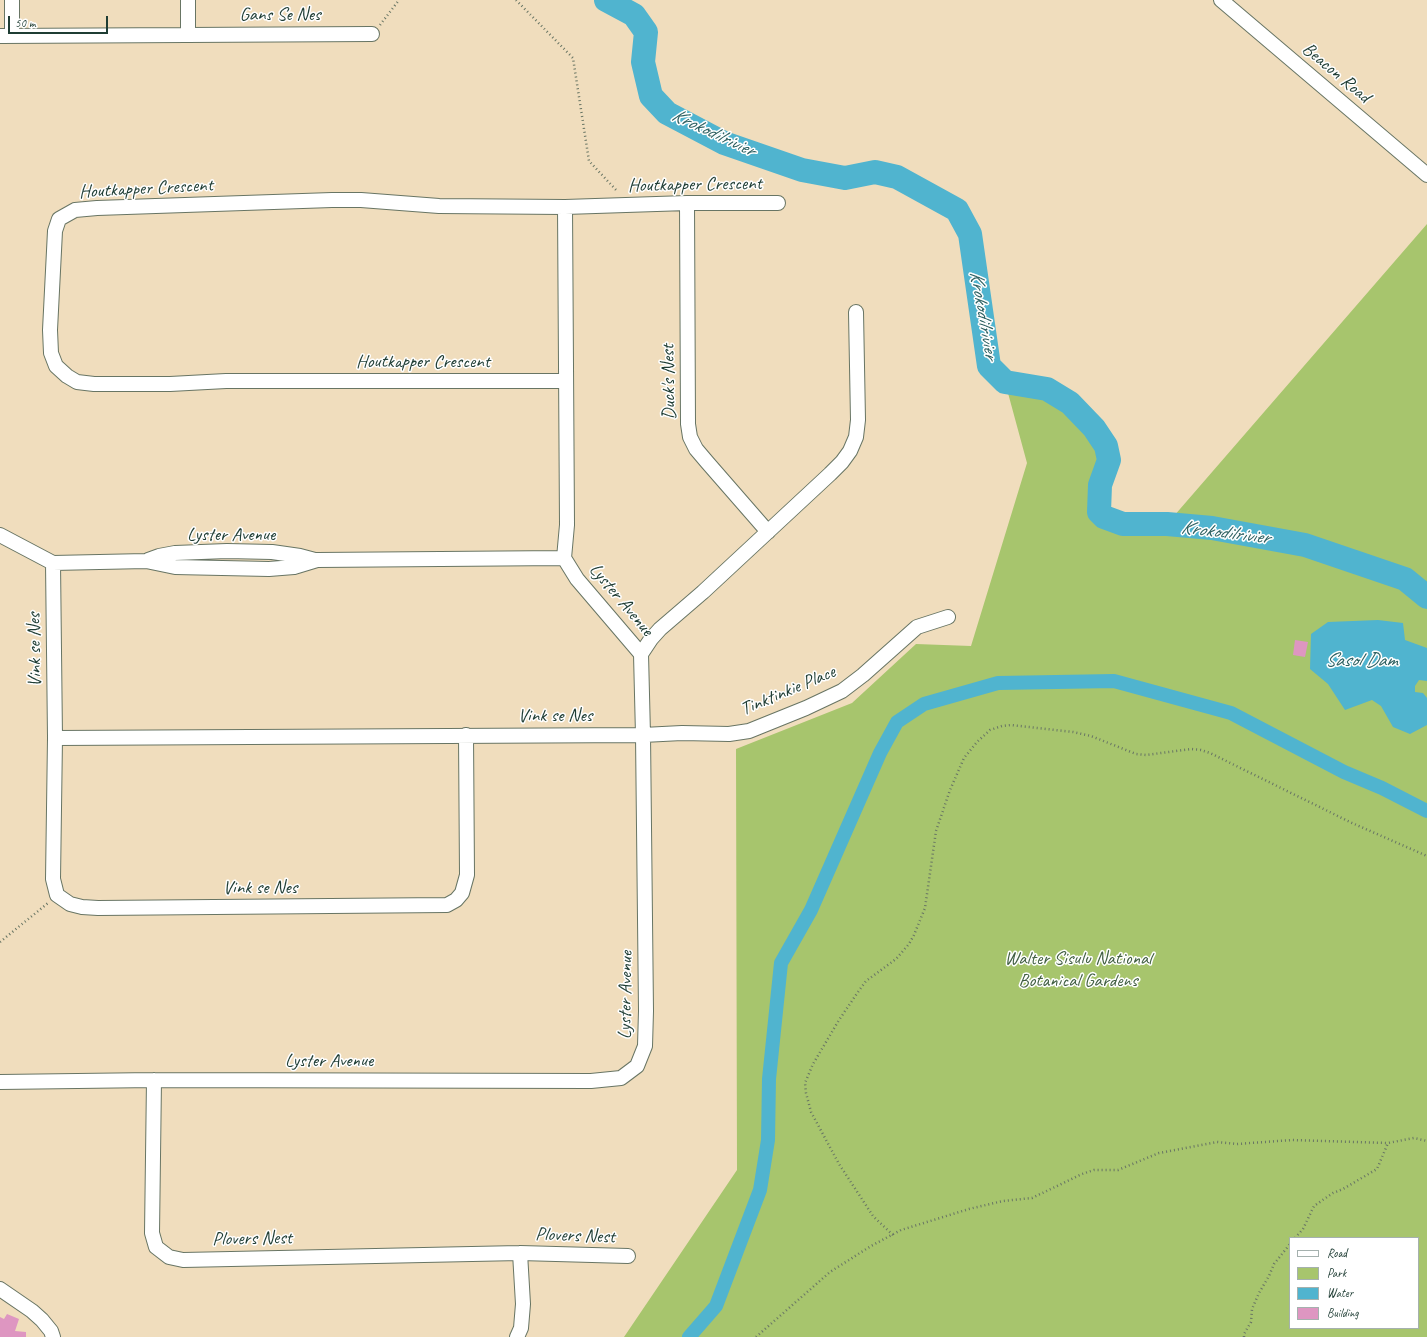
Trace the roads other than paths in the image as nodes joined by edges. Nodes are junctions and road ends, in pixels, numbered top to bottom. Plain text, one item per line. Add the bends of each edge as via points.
1 (12, 0) edge
2 (188, 0) edge
3 (1220, 0) edge
4 (372, 34) road end
5 (188, 35) junction
6 (6, 36) edge
7 (1427, 175) edge
8 (687, 203) junction
9 (778, 203) dead end
10 (565, 207) junction
11 (856, 312) dead end
12 (566, 381) junction
13 (768, 532) junction
14 (0, 535) edge
15 (564, 558) junction
16 (53, 562) junction
17 (948, 617) dead end
18 (641, 654) junction
19 (466, 735) junction
20 (643, 735) junction
21 (55, 738) junction
22 (154, 1080) junction
23 (0, 1082) edge
24 (520, 1253) junction
25 (628, 1256) dead end
26 (0, 1289) edge
27 (53, 1337) edge
28 (517, 1337) edge

1 - 6 street, Gans Se Nes
2 - 5 street
3 - 7 street, Beacon Road
4 - 5 street, Gans Se Nes
5 - 6 street, Gans Se Nes
8 - 9 street, Houtkapper Crescent
8 - 10 street, Houtkapper Crescent
8 - 13 street, Duck's Nest via 690,437 706,462
10 - 12 street
10 - 12 street, Houtkapper Crescent via 439,206 332,200 75,210 59,219 55,231 50,330 51,353 56,366 77,382 94,384 226,381
11 - 13 street via 856,437 850,451 838,466
12 - 15 street via 567,525
13 - 18 street via 660,629
14 - 16 street, Lyster Avenue
15 - 16 street, Lyster Avenue via 317,560 272,552 227,551 175,553 146,561
15 - 18 street, Lyster Avenue via 577,579
16 - 21 street, Vink se Nes
17 - 20 street, Tinktinkie Place via 917,627 842,692 749,730 729,734
18 - 20 street, Lyster Avenue
19 - 20 street, Vink se Nes
19 - 21 street, Vink se Nes
19 - 21 street, Vink se Nes via 467,875 462,893 456,900 447,904 98,908 70,904 57,895 53,879
20 - 22 street, Lyster Avenue via 645,1046 637,1066 621,1078 591,1081
22 - 23 street, Lyster Avenue
22 - 24 street, Plovers Nest via 152,1233 156,1247 169,1257 183,1260
24 - 25 street, Plovers Nest
24 - 28 street, Plovers Nest via 523,1304 521,1328
26 - 27 street via 42,1320

